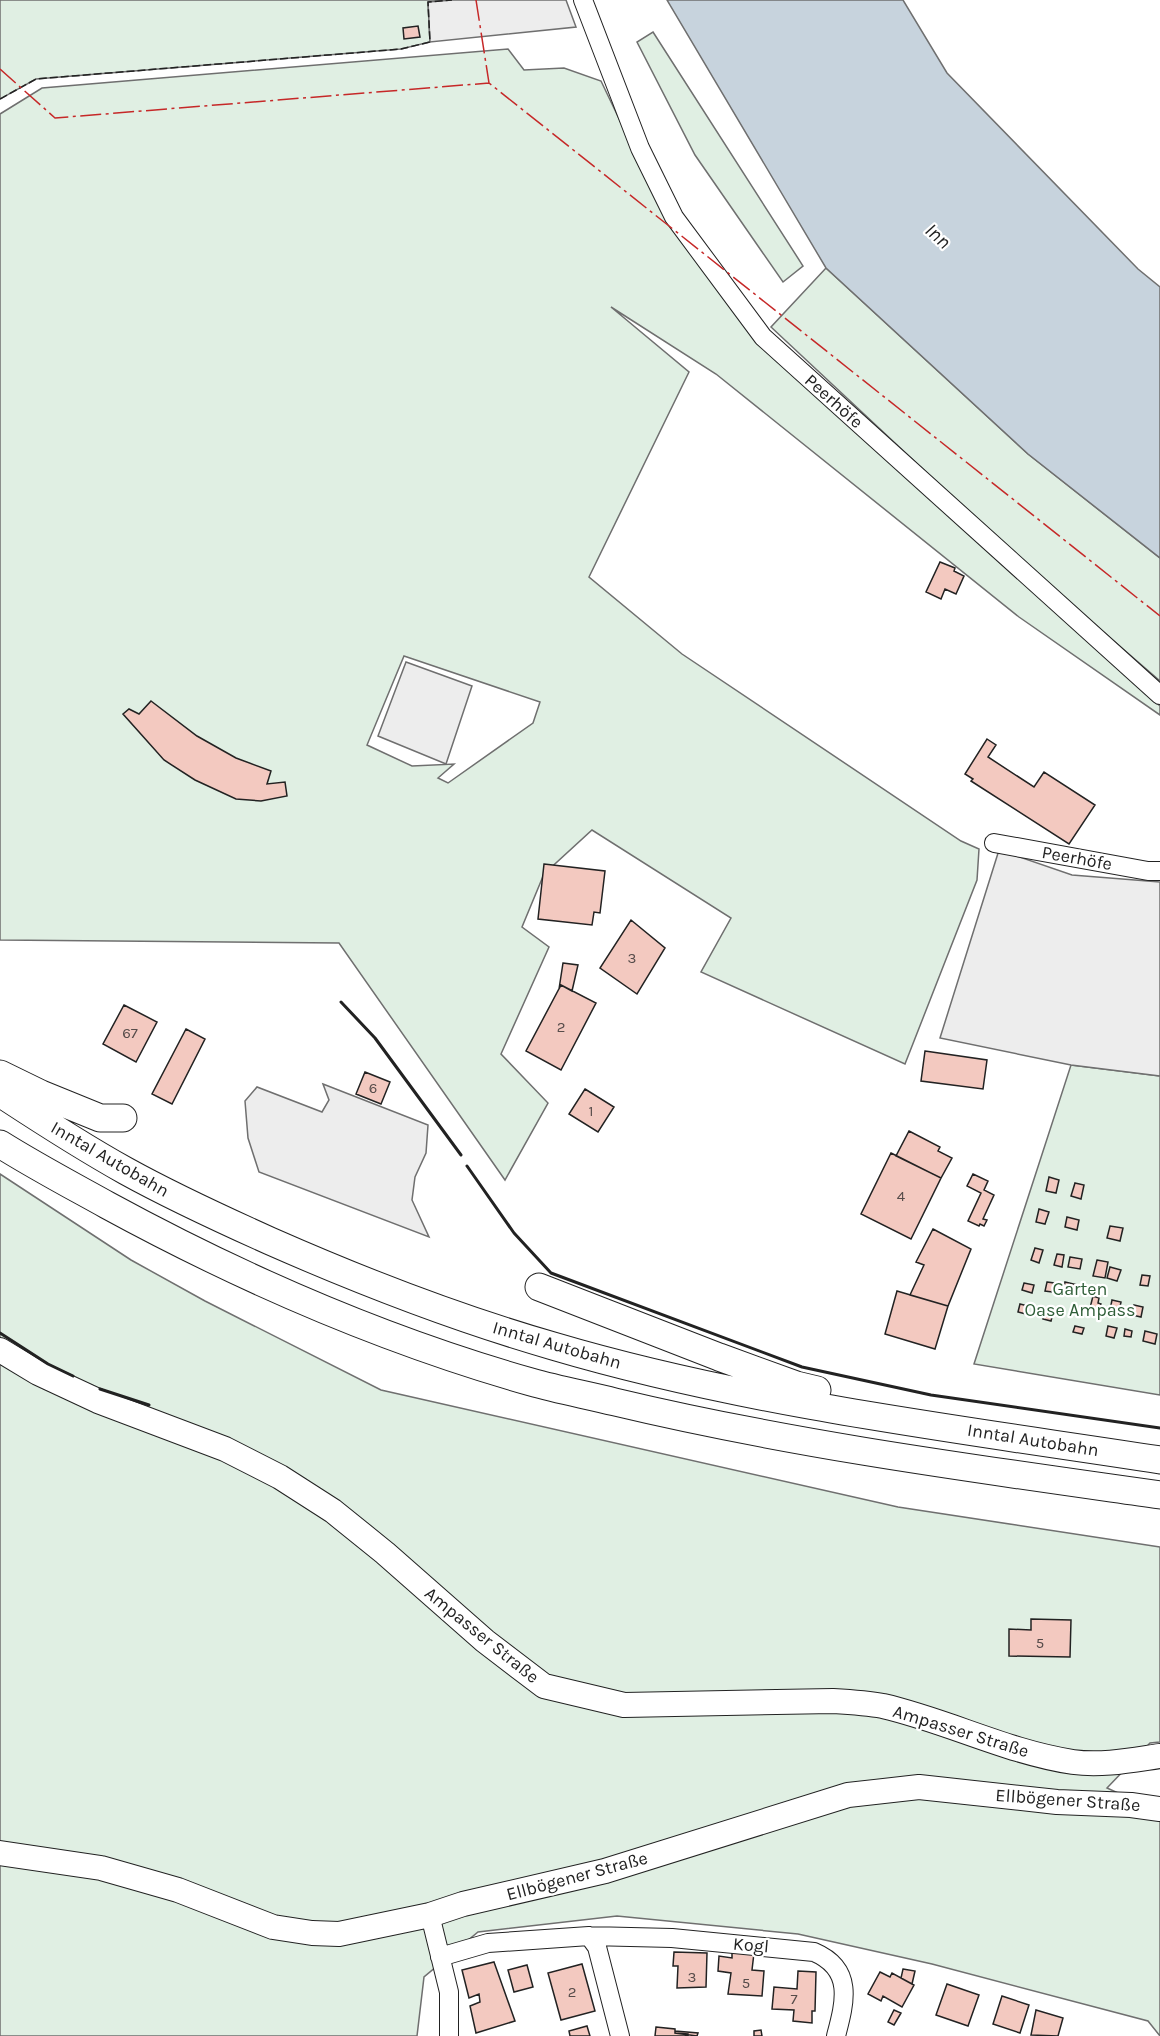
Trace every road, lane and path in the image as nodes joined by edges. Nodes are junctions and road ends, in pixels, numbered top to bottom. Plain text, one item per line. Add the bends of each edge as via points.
1 (583, 0) edge
2 (1160, 695) edge
3 (994, 843) dead end
4 (1160, 871) edge
5 (0, 1074) edge
6 (0, 1093) edge
7 (123, 1118) dead end
8 (0, 1144) edge
9 (539, 1287) dead end
10 (0, 1350) edge
11 (880, 1417) junction
12 (1160, 1460) edge
13 (1160, 1495) edge
14 (1160, 1756) edge
15 (1160, 1809) edge
16 (0, 1854) edge
17 (429, 1915) junction
18 (589, 1936) junction
19 (440, 1957) junction
20 (449, 2036) edge
21 (620, 2036) edge
22 (836, 2036) edge

1 - 2 street, Peerhöfe via 640,148 674,217 763,337
3 - 4 street, Peerhöfe
5 - 7 highway via 100,1118
6 - 11 highway, Inntal Autobahn via 194,1207 350,1276 460,1318 556,1347 713,1386
8 - 13 highway, Inntal Autobahn via 173,1241 326,1311 532,1382 696,1421 868,1453
9 - 11 highway via 796,1385 850,1398
10 - 14 main road, Ampasser Straße via 38,1374 225,1449 280,1477 333,1511 485,1641 544,1686 624,1705 858,1703 919,1716 1000,1745 1074,1762 1103,1763
11 - 12 highway, Inntal Autobahn
15 - 17 main road, Ellbögener Straße via 919,1787 848,1795 605,1871
16 - 17 main road, Ellbögener Straße via 101,1868 142,1878 257,1922 289,1930 339,1934
17 - 19 street
18 - 19 street, Kogl via 488,1943
18 - 21 street via 597,1947
18 - 22 street, Kogl via 672,1938 814,1952 832,1962 842,1979 844,2000
19 - 20 street via 449,1992

